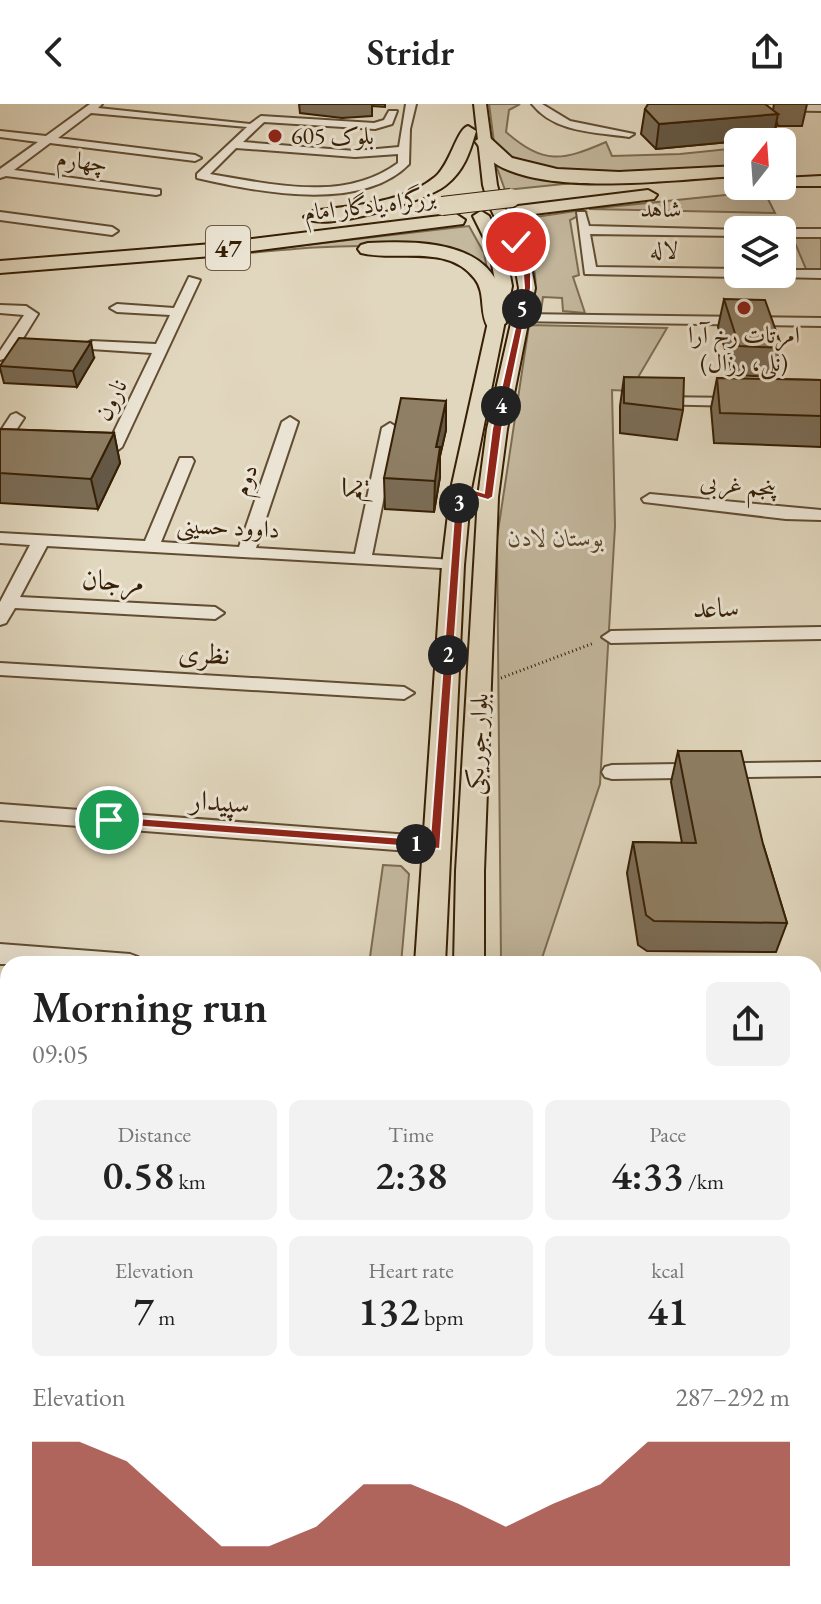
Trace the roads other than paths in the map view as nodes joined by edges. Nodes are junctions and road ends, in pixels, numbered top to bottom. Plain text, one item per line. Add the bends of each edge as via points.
1 (411, 104) edge
2 (468, 104) edge
3 (480, 104) edge
4 (537, 104) edge
5 (92, 107) edge
6 (769, 108) edge
7 (821, 108) edge
8 (379, 112) dead end
9 (391, 113) edge
10 (304, 114) dead end
11 (245, 124) dead end
12 (0, 134) edge
13 (629, 134) dead end
14 (476, 136) junction
15 (48, 140) junction
16 (232, 148) junction
17 (405, 150) junction
18 (195, 158) dead end
19 (363, 166) dead end
20 (821, 167) edge
21 (796, 168) edge
22 (724, 172) edge
23 (1, 173) edge
24 (724, 174) edge
25 (821, 181) edge
26 (796, 182) edge
27 (724, 188) edge
28 (156, 192) dead end
29 (514, 205) junction
30 (449, 213) junction
31 (581, 215) dead end
32 (0, 216) edge
33 (261, 228) junction
34 (583, 230) junction
35 (112, 231) dead end
36 (724, 232) edge
37 (796, 233) edge
38 (821, 233) edge
39 (56, 242) dead end
40 (128, 249) junction
41 (0, 254) edge
42 (67, 262) junction
43 (0, 267) edge
44 (724, 273) edge
45 (796, 274) edge
46 (821, 274) edge
47 (0, 277) edge
48 (194, 280) dead end
49 (117, 308) dead end
50 (0, 309) edge
51 (179, 312) junction
52 (520, 318) junction
53 (821, 322) edge
54 (495, 323) junction
55 (91, 345) edge
56 (162, 349) junction
57 (2, 356) edge
58 (640, 401) edge
59 (761, 402) edge
60 (16, 418) dead end
61 (290, 422) dead end
62 (390, 428) dead end
63 (0, 444) edge
64 (79, 455) edge
65 (186, 461) dead end
66 (461, 489) junction
67 (488, 497) junction
68 (650, 499) dead end
69 (821, 515) edge
70 (0, 538) edge
71 (41, 540) junction
72 (151, 547) junction
73 (246, 552) junction
74 (363, 559) junction
75 (453, 565) junction
76 (7, 597) edge
77 (215, 613) dead end
78 (0, 619) edge
79 (821, 633) edge
80 (611, 637) road end
81 (0, 669) edge
82 (404, 693) dead end
83 (821, 769) edge
84 (612, 772) dead end
85 (0, 812) edge
86 (436, 845) junction
87 (0, 954) edge
88 (26, 956) edge
89 (430, 956) edge
90 (469, 956) edge

1 - 17 street
2 - 14 main road, بلوار جوریکی
3 - 14 main road, بلوار جوریکی
4 - 13 street via 555,119
5 - 11 street
5 - 15 street
6 - 7 street
8 - 9 street
9 - 10 street
9 - 16 street via 366,126 261,119
12 - 15 street
14 - 22 highway via 502,160 546,173
14 - 33 highway via 444,179 419,193
14 - 52 main road, بلوار جوریکی via 495,203 527,274
14 - 54 main road, بلوار جوریکی via 472,175 504,286
15 - 18 street
15 - 23 street
16 - 17 street via 355,154
16 - 17 street via 201,176 315,190 348,188 379,180 403,164
16 - 19 street
20 - 21 highway
23 - 28 street, چهارم
24 - 29 highway, بزرگراه یادگار امام / 47
25 - 26 highway
27 - 29 highway, بزرگراه یادگار امام / 47
29 - 30 highway, بزرگراه یادگار امام / 47
30 - 33 highway, بزرگراه یادگار امام / 47
30 - 40 highway, بزرگراه یادگار امام / 47 via 212,250
31 - 34 street
32 - 35 street
33 - 40 highway, بزرگراه یادگار امام / 47
34 - 36 street, شاهد
34 - 44 street, لاله via 590,271
37 - 38 street
39 - 40 highway
40 - 41 highway, بزرگراه یادگار امام / 47
40 - 42 highway, بزرگراه یادگار امام / 47
40 - 54 highway via 156,261 394,248 434,252 482,274
42 - 43 highway, بزرگراه یادگار امام / 47
42 - 47 highway
45 - 46 street
48 - 51 street, نارون
49 - 51 street
50 - 57 street via 30,311
51 - 56 street, نارون
52 - 53 street
52 - 67 main road, بلوار جوریکی
54 - 66 main road, بلوار جوریکی
55 - 56 street
56 - 64 street, نارون via 114,447 103,454
58 - 59 street
60 - 63 street
61 - 73 street, دوم
62 - 74 street, یکم
65 - 72 street
66 - 67 main road
66 - 75 main road, بلوار جوریکی
67 - 90 main road, بلوار جوریکی
68 - 69 street, پنجم غربی
70 - 71 street, داوود حسینی
71 - 72 street, داوود حسینی
71 - 76 street
72 - 73 street, داوود حسینی
73 - 74 street, داوود حسینی
74 - 75 street, داوود حسینی
75 - 86 main road, بلوار جوریکی
76 - 77 street, مرجان
76 - 78 street
79 - 80 street, ساعد
81 - 82 street, نظری
83 - 84 street
85 - 86 street, سپیدار
86 - 89 main road, بلوار جوریکی
87 - 88 street

